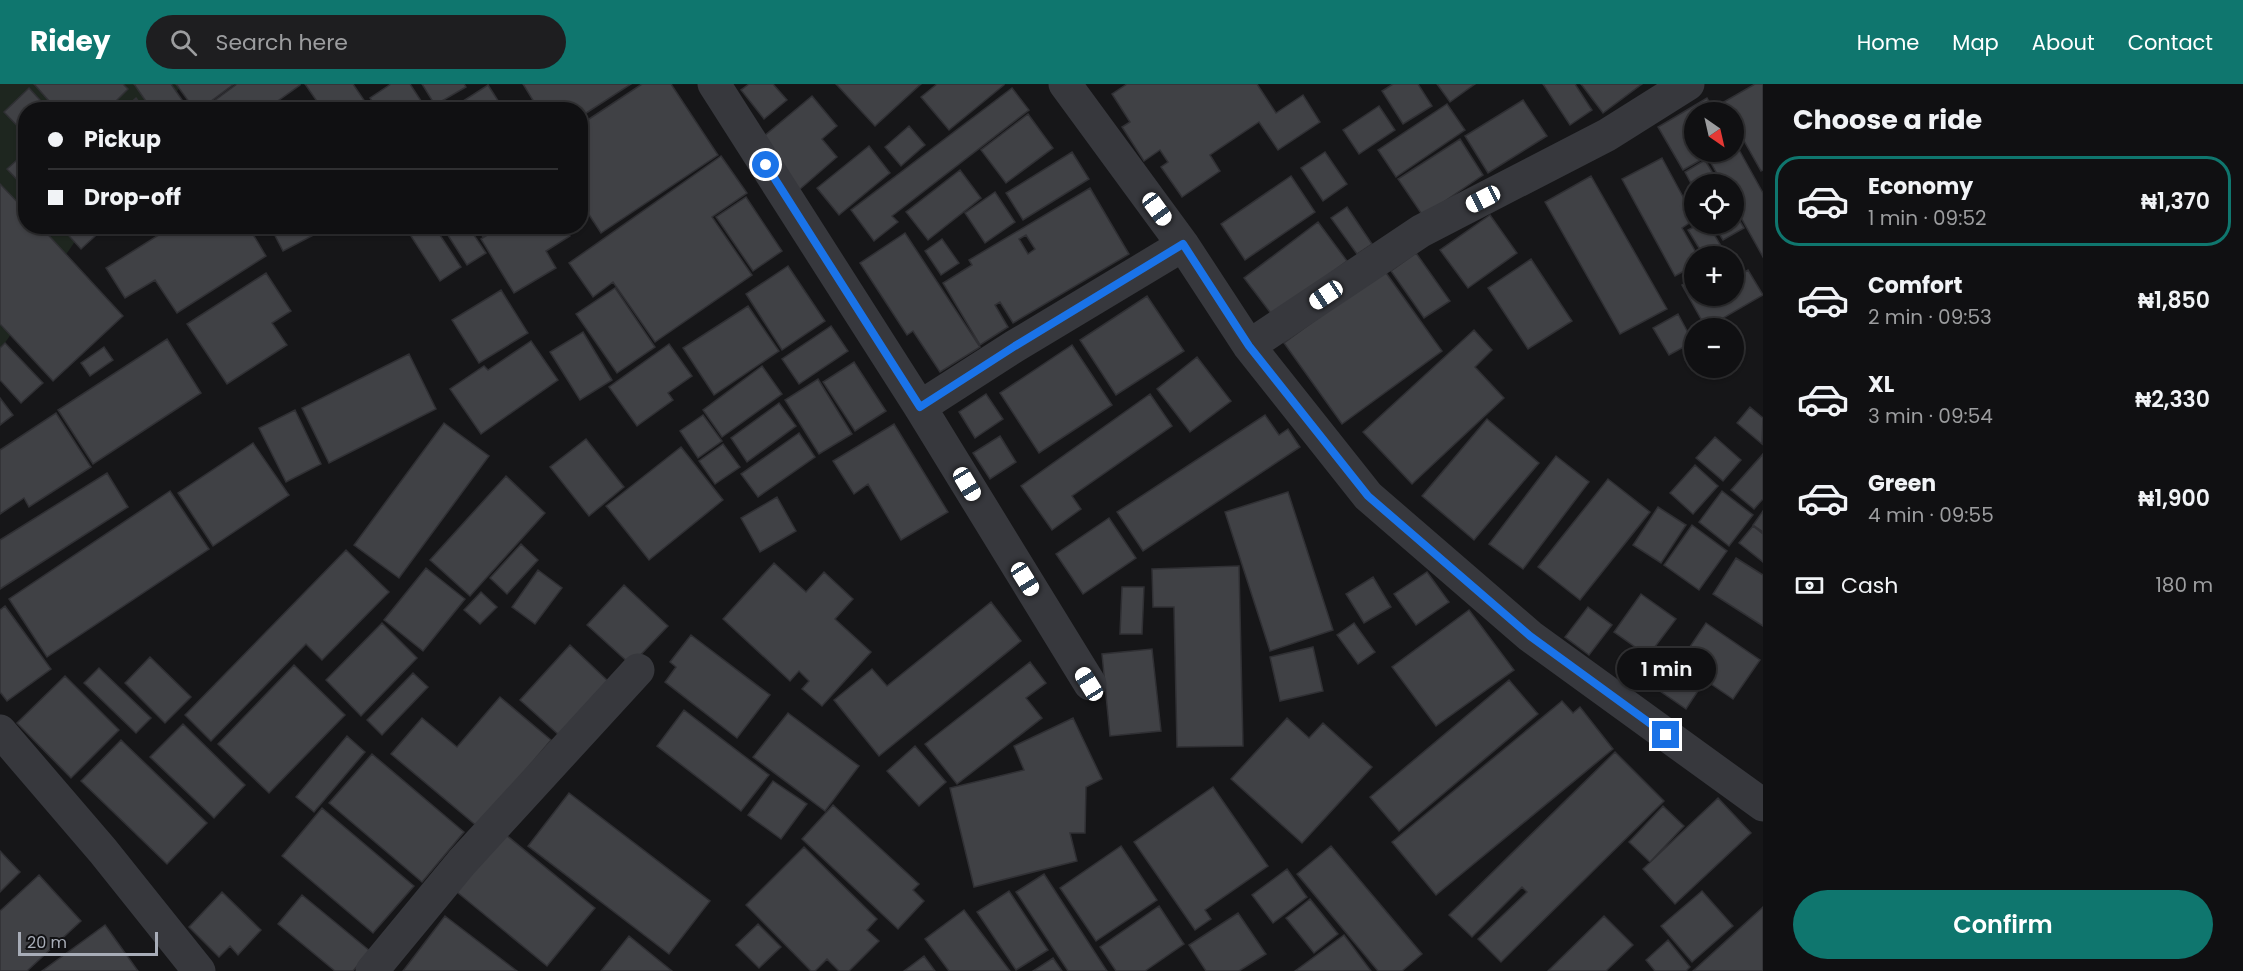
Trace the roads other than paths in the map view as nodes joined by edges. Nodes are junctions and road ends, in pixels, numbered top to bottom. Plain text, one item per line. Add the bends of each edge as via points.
1 (714, 84) edge
2 (1065, 84) edge
3 (1688, 84) edge
4 (1183, 244) junction
5 (1249, 346) junction
6 (920, 407) junction
7 (638, 670) dead end
8 (1089, 684) dead end
9 (0, 731) edge
10 (1763, 805) edge
11 (199, 971) edge
12 (372, 971) edge

1 - 6 street
2 - 4 street
3 - 5 street via 1607,135 1421,231
4 - 5 street
4 - 6 street
5 - 10 street via 1368,496 1530,636
6 - 8 street
7 - 12 street via 462,862
9 - 11 street via 104,851

